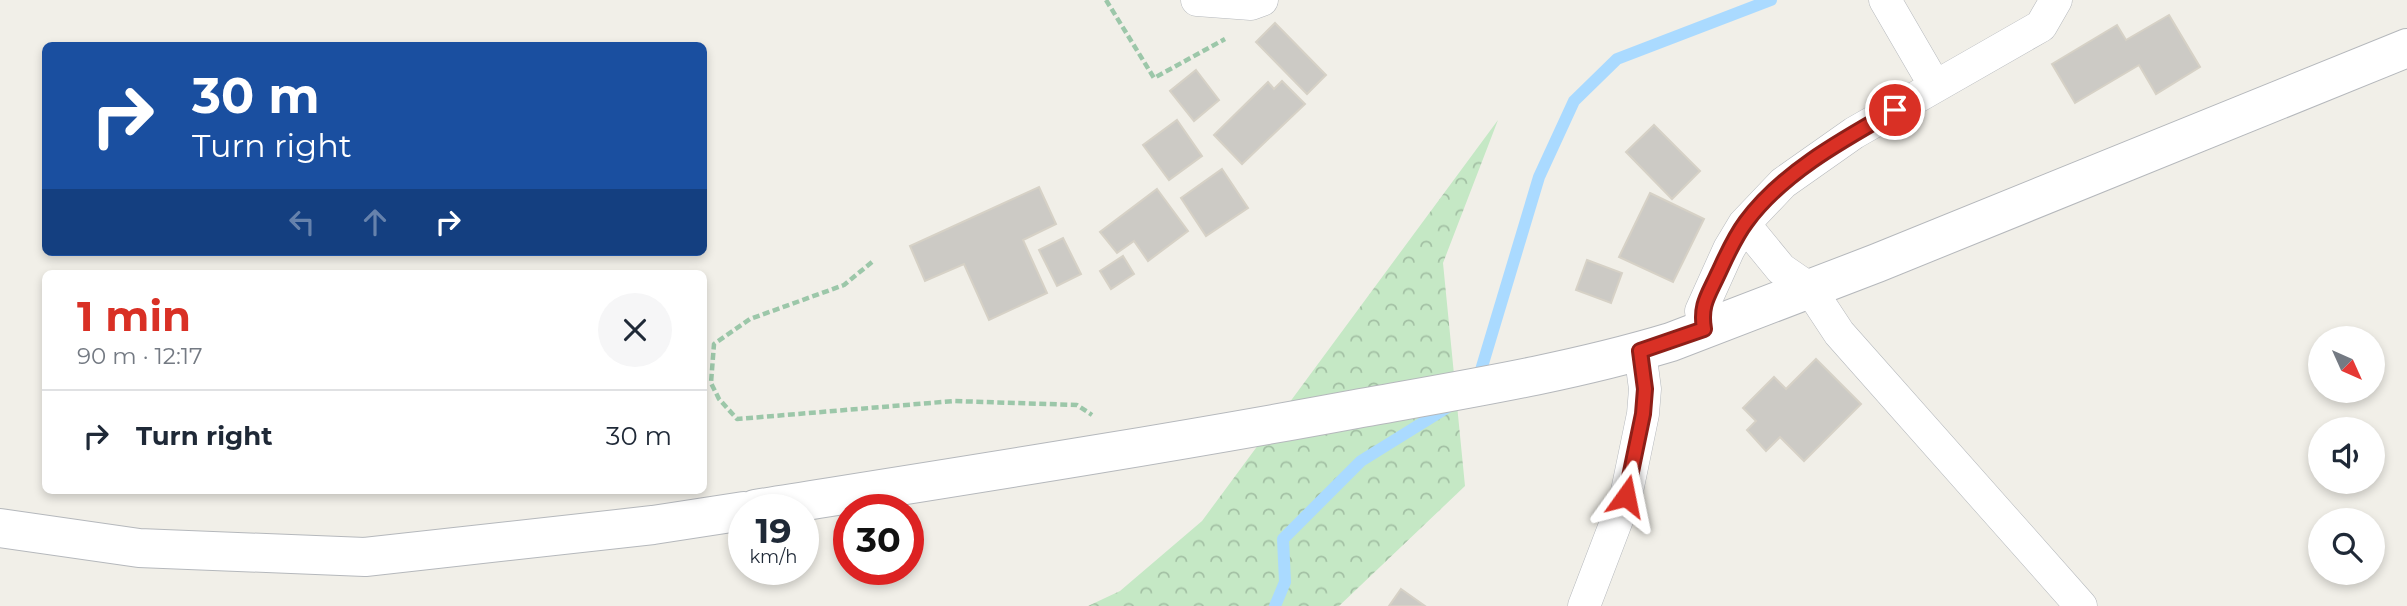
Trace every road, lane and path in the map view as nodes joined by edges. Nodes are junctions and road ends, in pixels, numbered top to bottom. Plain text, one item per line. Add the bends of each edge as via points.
1 (1106, 0) edge
2 (1197, 0) edge
3 (1262, 0) edge
4 (1885, 0) edge
5 (2056, 0) edge
6 (1236, 33) dead end
7 (2407, 48) edge
8 (1936, 86) junction
9 (1744, 224) junction
10 (872, 262) dead end
11 (1810, 289) junction
12 (1704, 329) junction
13 (1640, 351) junction
14 (1098, 419) dead end
15 (819, 499) edge
16 (728, 514) edge
17 (0, 528) edge
18 (1584, 606) edge
19 (2081, 606) edge

1 - 6 path via 1154,78
2 - 3 street via 1251,4
4 - 8 street
5 - 8 street via 2041,26
7 - 11 street
8 - 9 street via 1854,133 1783,183
9 - 11 street via 1781,269
9 - 12 street via 1701,311
10 - 14 path via 844,285 750,319 714,344 711,383 737,419 954,401 1077,405
11 - 12 street
11 - 19 street via 1839,333
12 - 13 street
13 - 15 street via 1185,441
13 - 18 street via 1643,414 1626,496
16 - 17 street via 365,557 139,548

